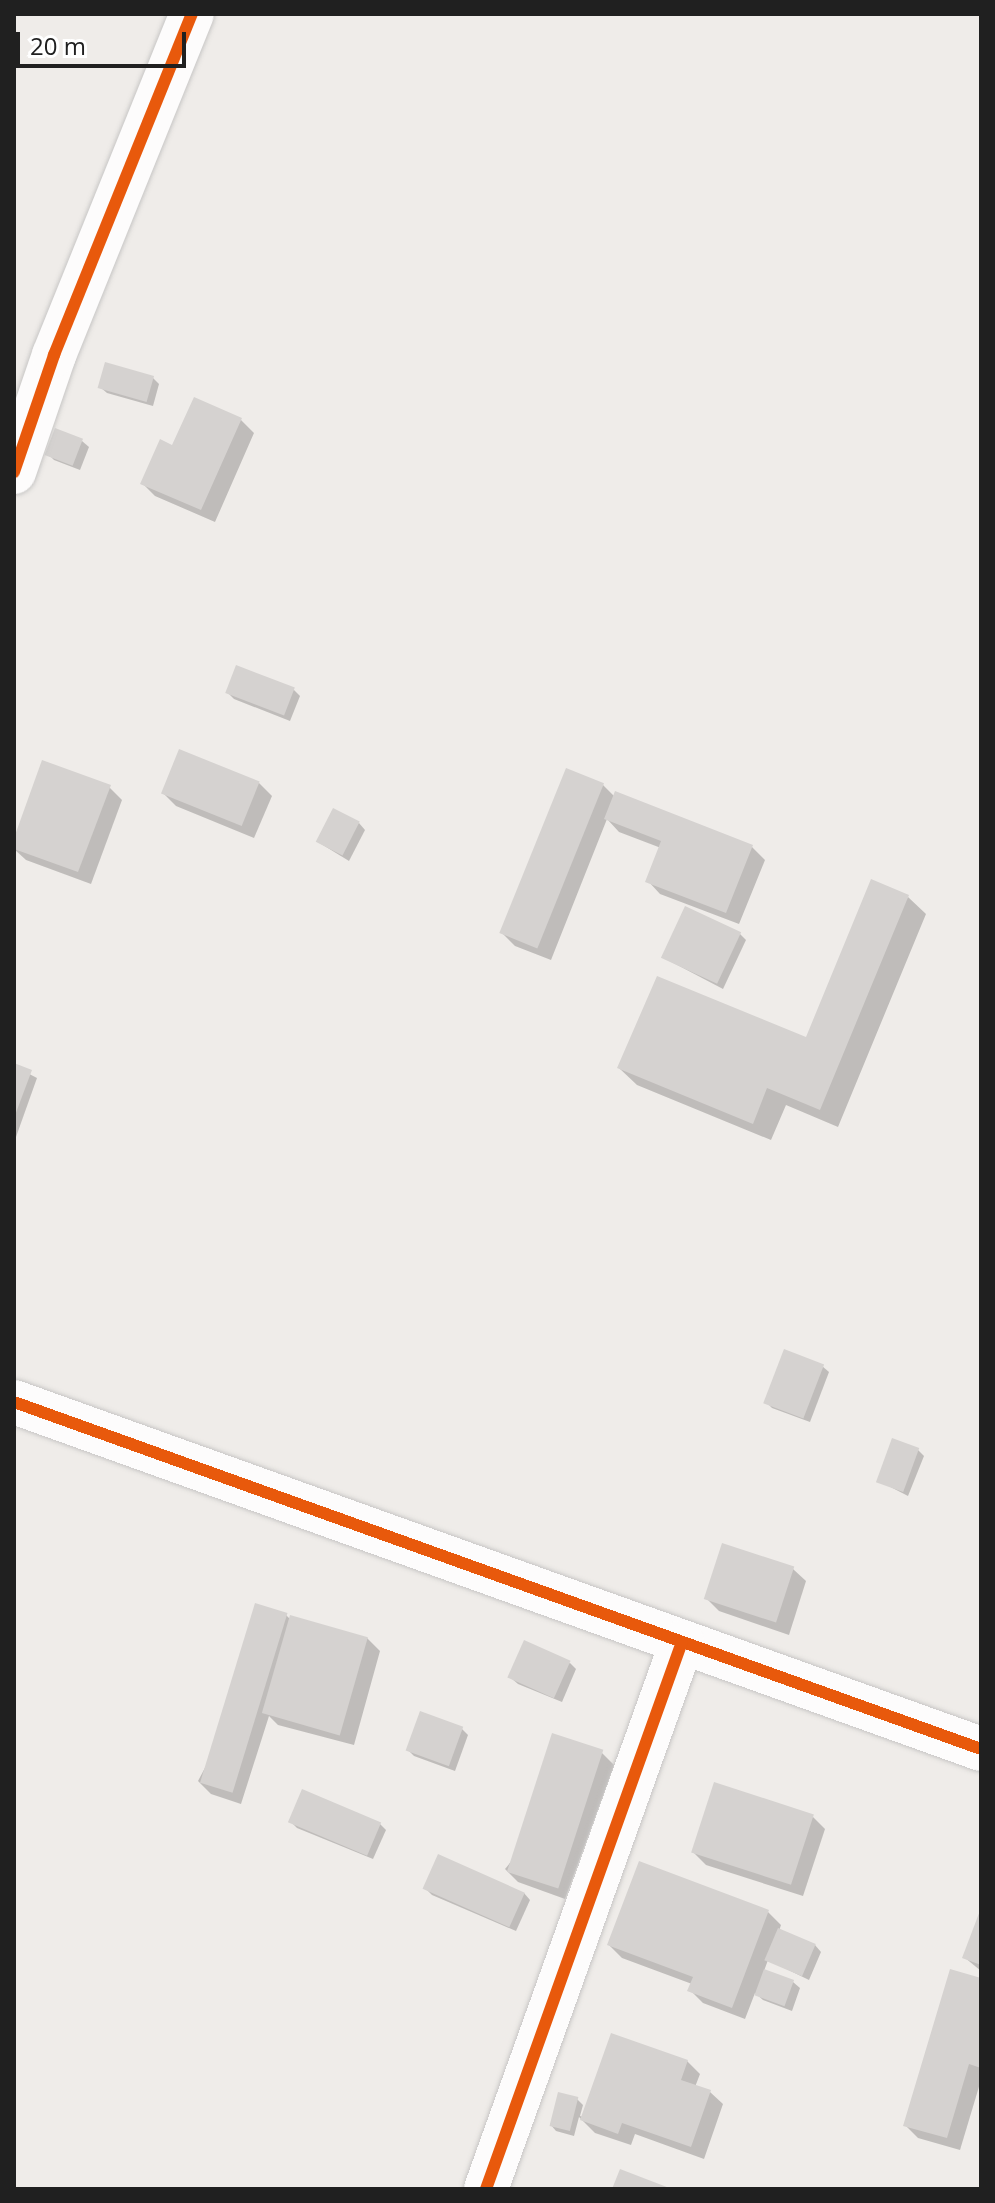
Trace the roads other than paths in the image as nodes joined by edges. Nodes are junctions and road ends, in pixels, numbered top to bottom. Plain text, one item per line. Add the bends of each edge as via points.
1 (192, 14) edge
2 (14, 472) edge
3 (14, 1402) edge
4 (682, 1642) junction
5 (981, 1749) edge
6 (486, 2189) edge

1 - 2 street via 54,355
3 - 4 street
4 - 5 street
4 - 6 street

